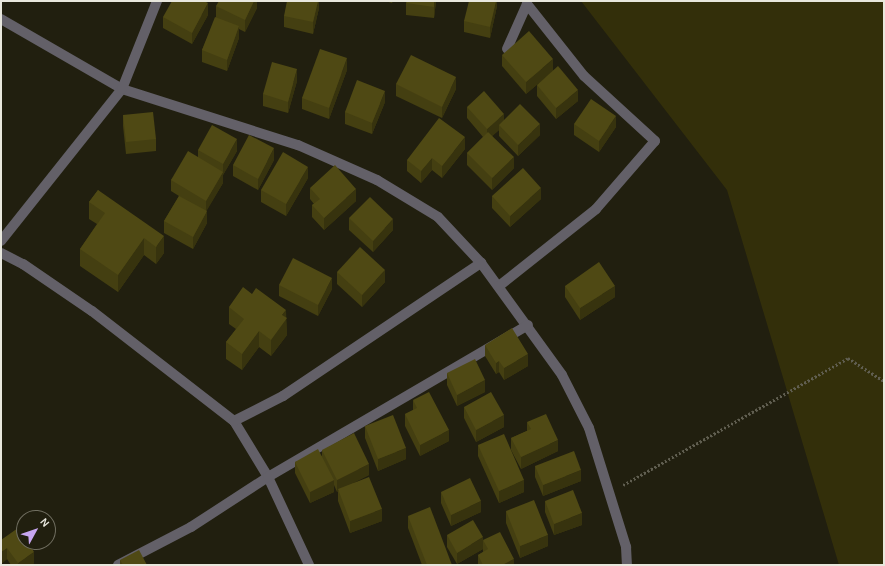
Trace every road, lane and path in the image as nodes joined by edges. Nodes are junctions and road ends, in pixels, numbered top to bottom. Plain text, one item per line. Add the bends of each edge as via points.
1 (157, 1) edge
2 (1, 19) edge
3 (507, 49) edge
4 (122, 89) junction
5 (1, 241) edge
6 (1, 253) edge
7 (481, 263) junction
8 (499, 286) junction
9 (528, 325) junction
10 (884, 381) edge
11 (234, 421) junction
12 (268, 477) junction
13 (609, 493) junction
14 (118, 565) edge
15 (309, 565) edge
16 (627, 565) edge

1 - 4 street
2 - 4 street
3 - 8 street via 527,4 584,76 655,141 596,209
4 - 5 street
4 - 7 street via 298,145 378,180 438,217
6 - 11 street via 23,264 92,311
7 - 8 street
7 - 11 street via 283,396
8 - 9 street
9 - 12 street
9 - 13 street via 562,375 589,428
10 - 13 path via 848,358
11 - 12 street
12 - 14 street via 191,527
12 - 15 street
13 - 16 street via 626,547

